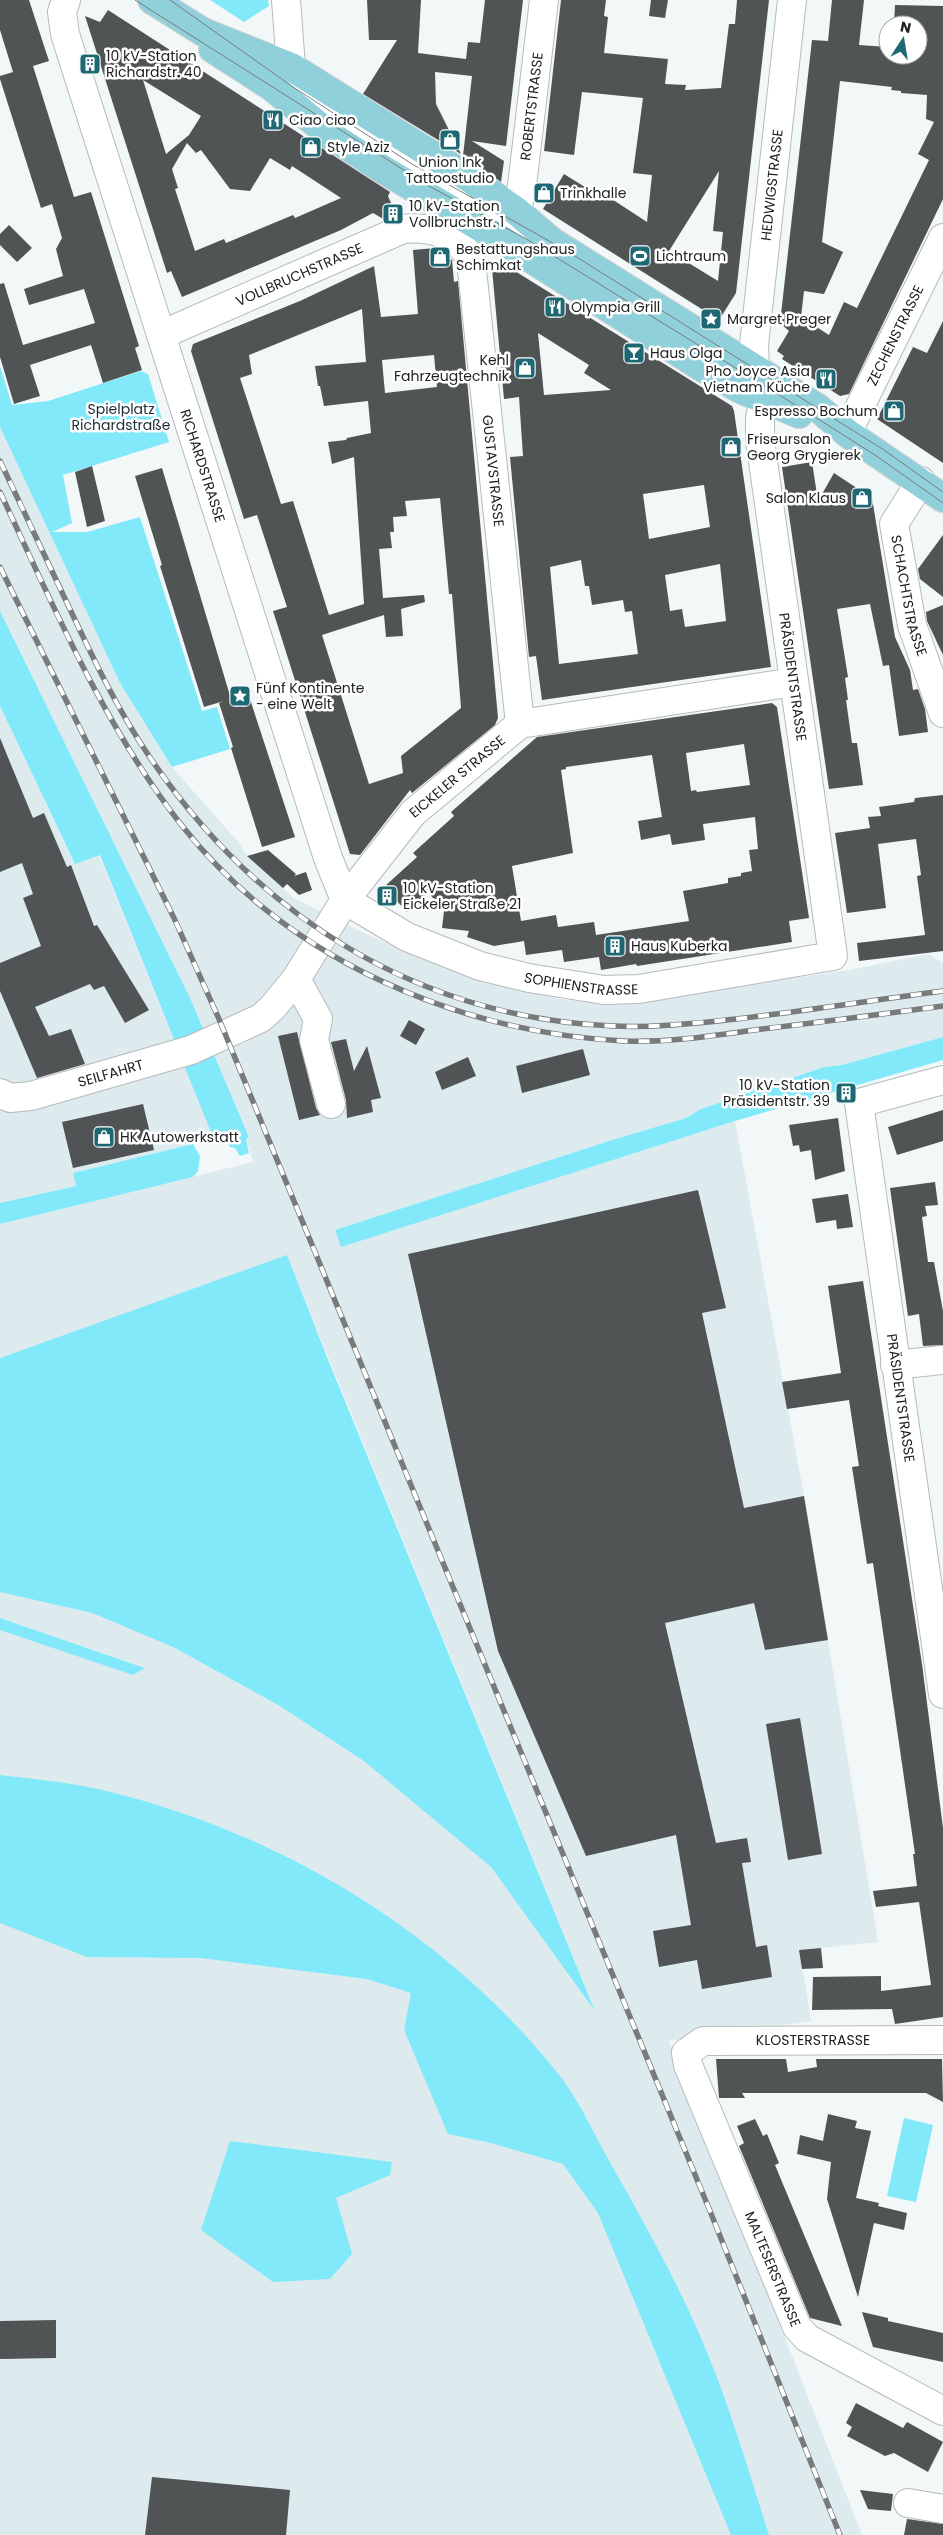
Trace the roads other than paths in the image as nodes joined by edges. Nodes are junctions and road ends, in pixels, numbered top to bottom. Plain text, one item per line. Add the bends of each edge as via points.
1 (66, 0) edge
2 (152, 0) edge
3 (286, 0) edge
4 (544, 0) edge
5 (792, 0) edge
6 (203, 32) junction
7 (231, 43) junction
8 (290, 67) junction
9 (446, 221) junction
10 (508, 224) junction
11 (943, 238) edge
12 (161, 334) junction
13 (755, 369) junction
14 (764, 397) junction
15 (847, 432) junction
16 (921, 481) junction
17 (943, 498) edge
18 (794, 682) junction
19 (943, 713) edge
20 (520, 724) junction
21 (345, 900) junction
22 (833, 956) joint
23 (296, 979) junction
24 (220, 1038) joint
25 (943, 1080) edge
26 (0, 1093) edge
27 (331, 1104) dead end
28 (943, 1360) edge
29 (895, 1365) junction
30 (943, 1694) edge
31 (943, 2040) edge
32 (686, 2053) joint
33 (943, 2411) edge
34 (908, 2503) dead end
35 (943, 2509) edge

1 - 12 street, RICHARDSTRASSE via 62,12 65,34
2 - 6 main road
3 - 8 street
4 - 10 street, ROBERTSTRASSE via 521,194
5 - 13 street, HEDWIGSTRASSE via 754,345
6 - 7 main road
6 - 9 main road via 210,47 272,86 330,135
7 - 8 main road
7 - 10 street via 293,87
8 - 10 main road via 469,178
9 - 10 main road
9 - 12 street, VOLLBRUCHSTRASSE via 423,228 403,229
9 - 20 street, GUSTAVSTRASSE via 471,260
10 - 13 main road via 551,241
10 - 14 main road via 703,368 740,389
11 - 15 street, ZECHENSTRASSE
12 - 21 street, RICHARDSTRASSE via 328,858
13 - 14 main road
13 - 15 main road via 818,408
14 - 15 main road via 811,420
14 - 18 street, PRÄSIDENTSTRASSE via 760,440
15 - 16 main road
16 - 17 main road
16 - 19 street, SCHACHTSTRASSE via 894,524 912,625
18 - 20 street
18 - 22 street, PRÄSIDENTSTRASSE
20 - 21 street, EICKELER STRASSE via 413,813
21 - 22 street, SOPHIENSTRASSE via 407,937 480,966 604,990 639,989
21 - 23 street, EICKELER STRASSE
23 - 24 street, EICKELER STRASSE via 261,1018
23 - 27 street via 318,1019 314,1040
24 - 26 street, SEILFAHRT via 191,1050 31,1096 10,1098
25 - 29 street, PRÄSIDENTSTRASSE via 859,1102
28 - 29 street
29 - 30 street, PRÄSIDENTSTRASSE
31 - 32 street, KLOSTERSTRASSE via 703,2041
32 - 33 street, MALTESERSTRASSE via 688,2065 797,2327 807,2338
34 - 35 street

